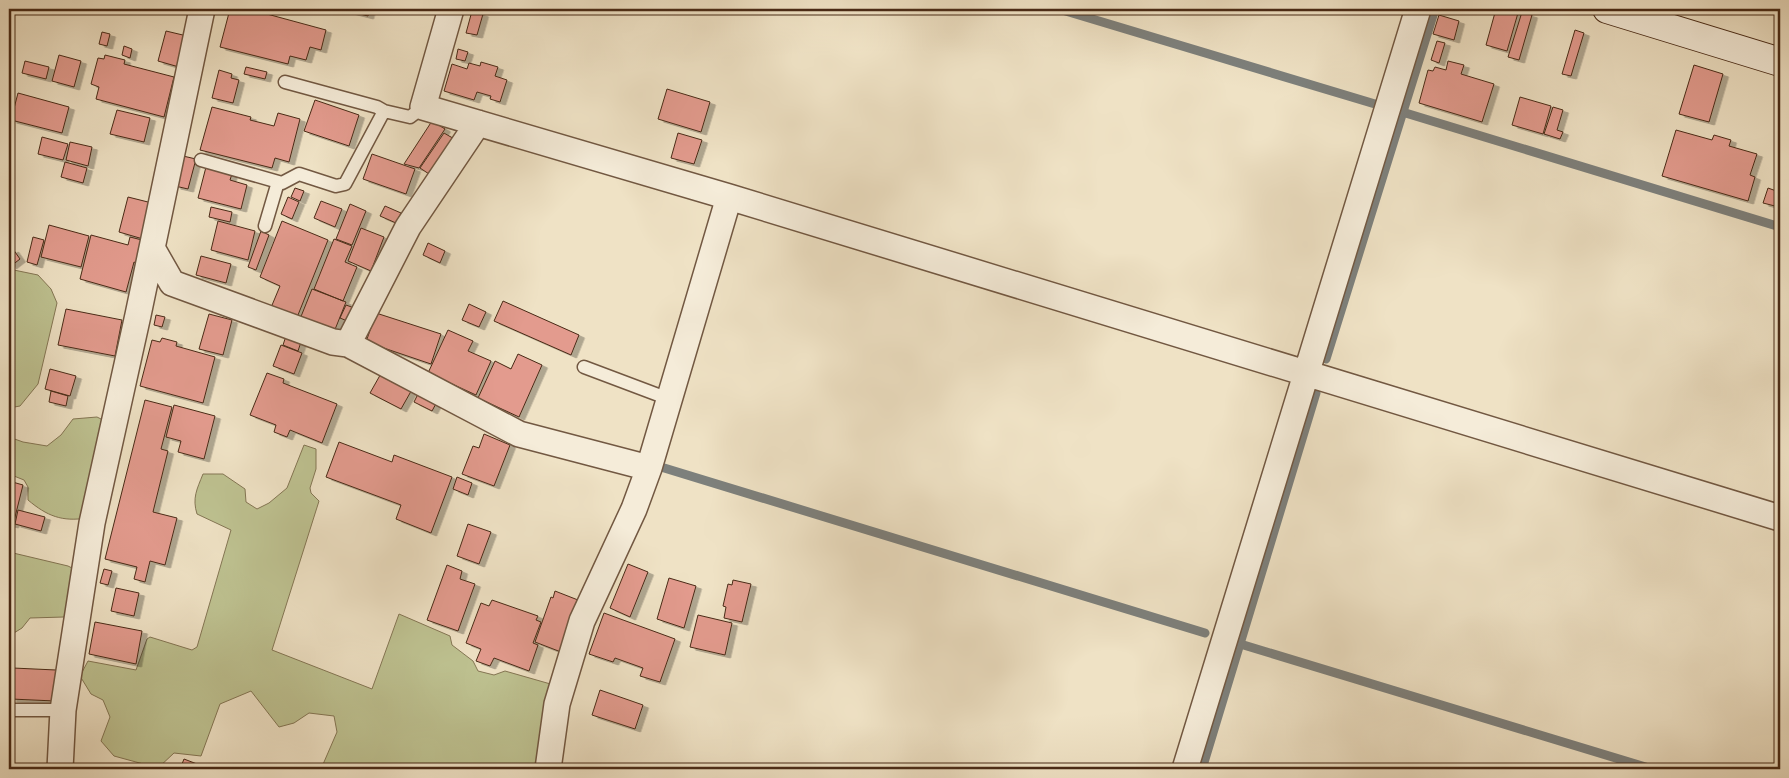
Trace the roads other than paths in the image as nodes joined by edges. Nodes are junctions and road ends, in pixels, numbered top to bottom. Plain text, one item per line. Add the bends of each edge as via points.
1 (202, 9) edge
2 (451, 9) edge
3 (1418, 9) edge
4 (1607, 9) edge
5 (1780, 62) edge
6 (284, 82) dead end
7 (423, 107) junction
8 (384, 111) junction
9 (478, 123) junction
10 (201, 160) dead end
11 (278, 182) junction
12 (728, 197) junction
13 (265, 226) dead end
14 (152, 248) junction
15 (172, 283) junction
16 (138, 315) junction
17 (348, 344) junction
18 (584, 367) dead end
19 (1306, 374) junction
20 (669, 399) junction
21 (649, 468) junction
22 (1780, 518) edge
23 (9, 710) edge
24 (64, 710) junction
25 (60, 769) edge
26 (548, 769) edge
27 (1185, 769) edge

1 - 14 street
2 - 7 street
3 - 19 street
4 - 5 street
6 - 8 lane
7 - 8 lane via 410,117
7 - 9 street
8 - 11 lane via 345,184 336,186 300,174
9 - 12 street
9 - 17 street via 408,227
10 - 11 lane
11 - 13 lane
12 - 19 street
12 - 20 street
14 - 15 street
14 - 16 street
15 - 16 street via 162,287
15 - 17 street via 333,342
16 - 24 street via 92,523
17 - 21 street via 519,434
18 - 20 lane
19 - 22 street
19 - 27 street
20 - 21 street
21 - 26 street via 634,509 582,621 557,704
23 - 24 lane
24 - 25 street

